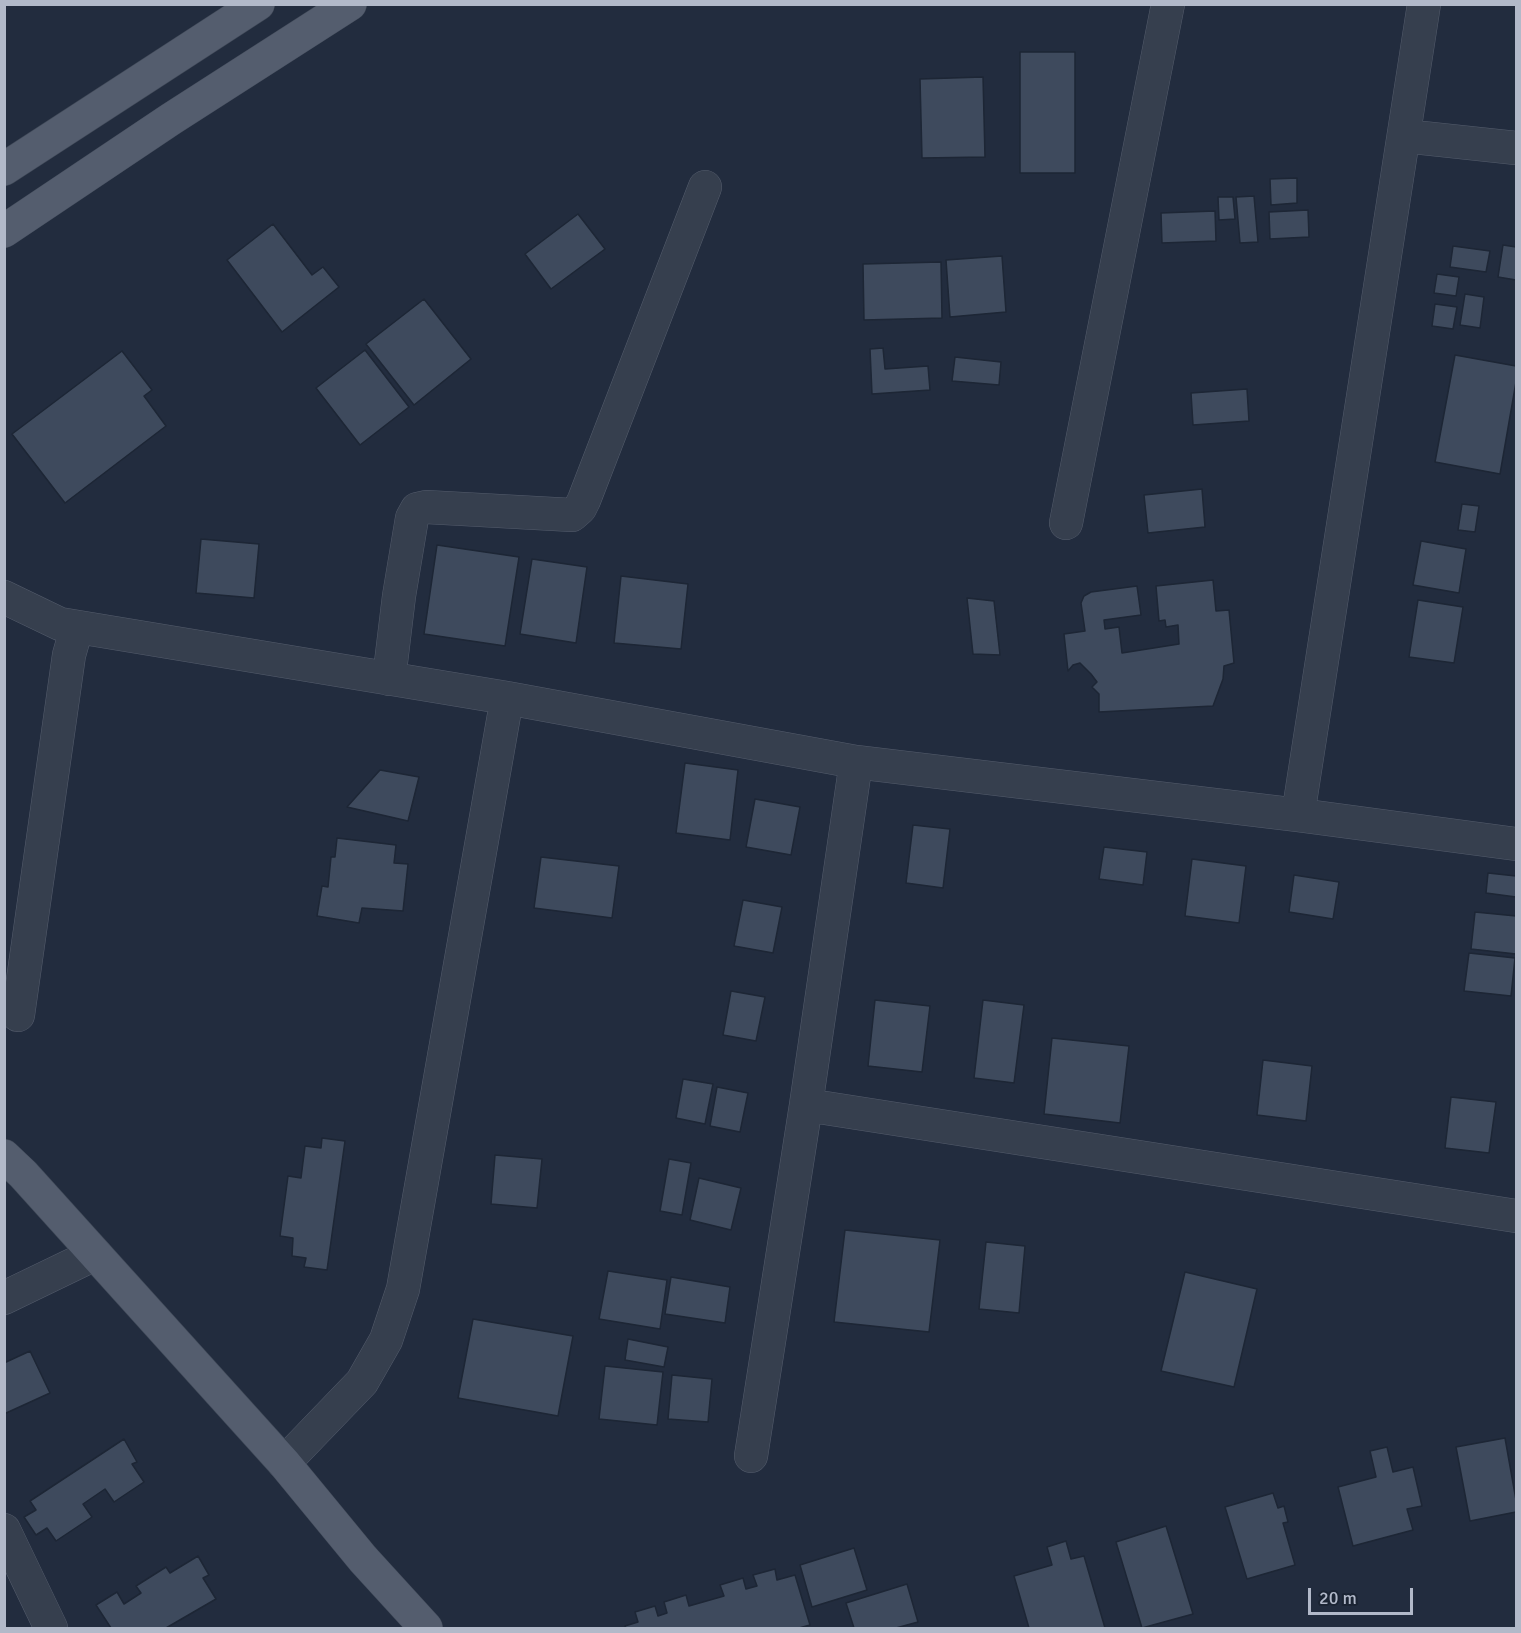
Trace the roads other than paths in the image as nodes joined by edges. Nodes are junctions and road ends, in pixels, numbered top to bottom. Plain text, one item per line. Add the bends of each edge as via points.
1 (258, 4) edge
2 (350, 4) edge
3 (1168, 4) edge
4 (1424, 4) edge
5 (1404, 136) junction
6 (1516, 148) edge
7 (4, 169) edge
8 (705, 187) dead end
9 (4, 231) edge
10 (1066, 523) dead end
11 (4, 597) edge
12 (76, 627) junction
13 (389, 679) junction
14 (507, 698) junction
15 (856, 762) junction
16 (1298, 815) junction
17 (1516, 843) edge
18 (18, 1015) dead end
19 (806, 1106) junction
20 (11, 1171) edge
21 (1516, 1216) edge
22 (95, 1254) junction
23 (4, 1298) edge
24 (751, 1456) dead end
25 (284, 1463) junction
26 (4, 1530) edge
27 (51, 1629) edge
28 (426, 1629) edge

1 - 7 main road
2 - 9 main road
3 - 10 street
4 - 5 street
5 - 6 street
5 - 16 street
8 - 13 street via 580,508 572,515 417,508 399,596
11 - 12 street via 60,624
12 - 13 street
12 - 18 street
13 - 14 street
14 - 15 street
14 - 25 street via 403,1289 386,1340 362,1382
15 - 16 street
15 - 19 street
16 - 17 street
19 - 21 street
19 - 24 street
20 - 22 main road
22 - 23 street
22 - 25 main road
25 - 28 main road
26 - 27 street

